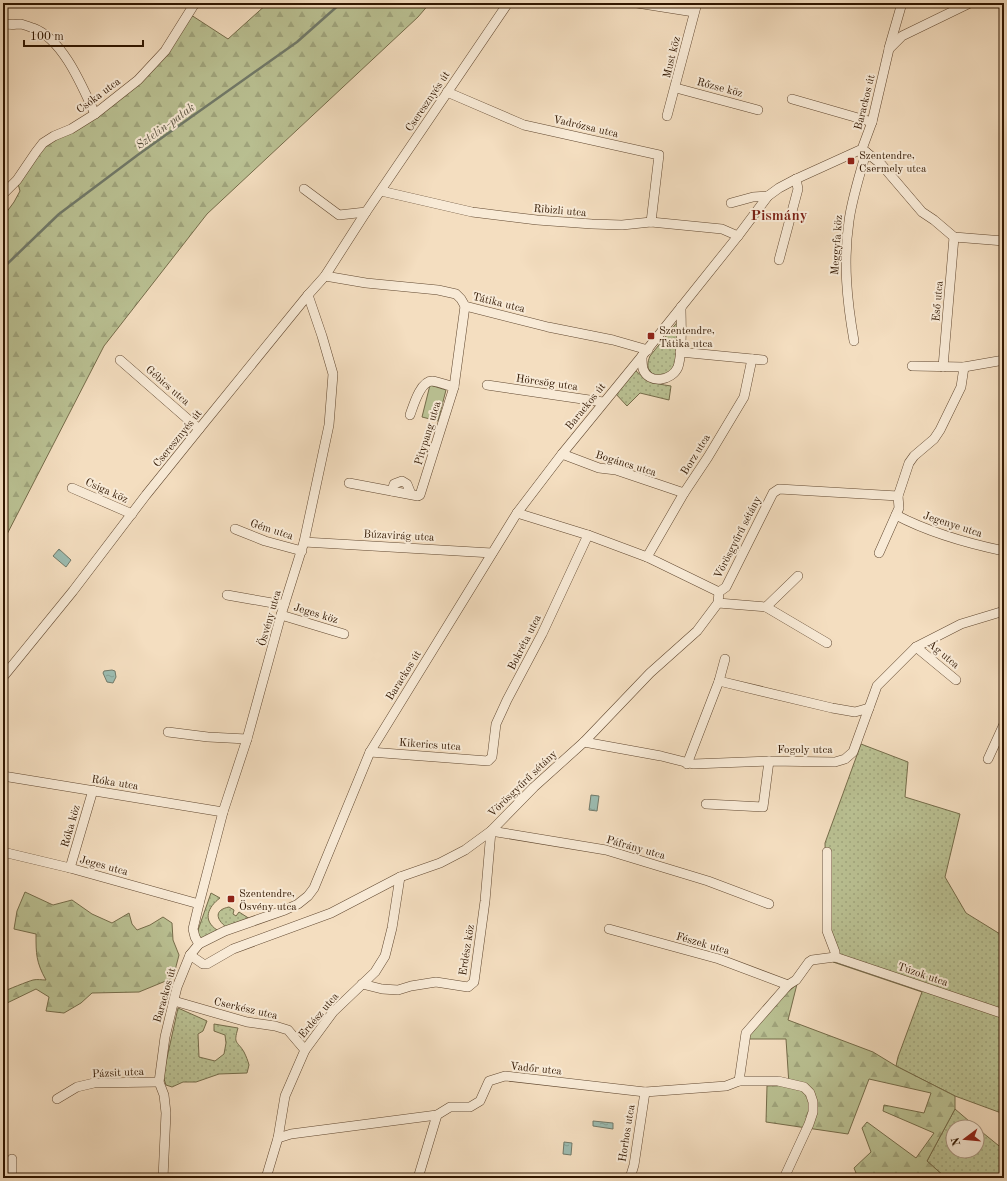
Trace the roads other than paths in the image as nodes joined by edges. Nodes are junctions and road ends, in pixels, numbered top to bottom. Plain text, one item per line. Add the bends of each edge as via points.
1 (195, 3) edge
2 (508, 3) edge
3 (636, 3) edge
4 (697, 3) edge
5 (902, 3) edge
6 (970, 3) edge
7 (694, 12) junction
8 (3, 23) edge
9 (889, 49) junction
10 (676, 88) junction
11 (447, 92) junction
12 (792, 99) dead end
13 (758, 110) dead end
14 (95, 114) junction
15 (667, 116) dead end
16 (872, 122) junction
17 (864, 150) junction
18 (796, 179) junction
19 (304, 189) dead end
20 (381, 191) junction
21 (3, 194) edge
22 (768, 196) junction
23 (731, 203) dead end
24 (366, 212) junction
25 (651, 222) junction
26 (738, 236) junction
27 (954, 237) junction
28 (1004, 241) edge
29 (779, 260) dead end
30 (325, 276) junction
31 (308, 295) junction
32 (465, 306) junction
33 (681, 307) junction
34 (854, 341) dead end
35 (680, 352) junction
36 (645, 353) junction
37 (752, 359) junction
38 (120, 360) dead end
39 (763, 360) dead end
40 (1004, 360) edge
41 (912, 366) dead end
42 (943, 367) junction
43 (964, 367) junction
44 (487, 385) dead end
45 (454, 387) junction
46 (604, 402) junction
47 (410, 415) dead end
48 (199, 429) junction
49 (562, 454) junction
50 (349, 483) dead end
51 (72, 488) dead end
52 (684, 493) junction
53 (898, 496) junction
54 (517, 513) junction
55 (132, 514) junction
56 (896, 515) junction
57 (235, 529) dead end
58 (588, 535) junction
59 (303, 546) junction
60 (1004, 551) edge
61 (492, 553) junction
62 (879, 553) dead end
63 (647, 558) junction
64 (798, 576) dead end
65 (719, 592) junction
66 (227, 595) dead end
67 (718, 604) junction
68 (284, 605) junction
69 (766, 607) junction
70 (1004, 611) edge
71 (281, 615) junction
72 (344, 634) dead end
73 (827, 643) dead end
74 (916, 647) junction
75 (725, 659) dead end
76 (3, 677) edge
77 (956, 680) dead end
78 (719, 681) junction
79 (869, 708) junction
80 (1004, 724) edge
81 (168, 732) dead end
82 (247, 739) junction
83 (584, 742) junction
84 (370, 752) junction
85 (988, 759) dead end
86 (488, 760) joint
87 (769, 761) junction
88 (687, 764) junction
89 (3, 776) edge
90 (92, 790) junction
91 (706, 804) dead end
92 (223, 812) junction
93 (491, 831) junction
94 (3, 852) edge
95 (827, 852) dead end
96 (70, 868) junction
97 (400, 877) junction
98 (199, 904) junction
99 (769, 904) dead end
100 (609, 929) dead end
101 (199, 944) junction
102 (190, 955) junction
103 (835, 957) junction
104 (362, 984) junction
105 (788, 985) junction
106 (174, 1001) junction
107 (1004, 1014) edge
108 (305, 1050) junction
109 (739, 1081) junction
110 (159, 1082) junction
111 (645, 1092) junction
112 (57, 1099) dead end
113 (437, 1114) junction
114 (278, 1138) junction
115 (12, 1159) dead end
116 (12, 1178) edge
117 (163, 1178) edge
118 (266, 1178) edge
119 (418, 1178) edge
120 (630, 1178) edge
121 (784, 1178) edge

1 - 14 street, Csóka utca via 165,51 138,80
2 - 11 street, Cseresznyés út
3 - 7 street
4 - 7 street, Must köz
5 - 9 street, Barackos út
6 - 9 street via 902,36
7 - 10 street, Must köz
8 - 14 street via 15,26 22,24 46,35 78,76
9 - 16 street, Barackos út
10 - 13 street, Rőzse köz
10 - 15 street, Must köz
11 - 20 street, Cseresznyés út
11 - 25 street, Vadrózsa utca via 524,125 659,155
12 - 16 street
14 - 21 street, Csóka utca via 43,144 17,180
16 - 17 street, Barackos út
17 - 18 street, Barackos út
17 - 27 street via 880,164 922,212
17 - 34 street, Meggyfa köz via 852,202 846,265 848,306
18 - 22 street, Barackos út
18 - 29 street via 798,188
19 - 24 street via 340,215
20 - 24 street, Cseresznyés út
20 - 25 street, Ribizli utca via 472,212 537,220 622,225
22 - 23 street, Barackos út
22 - 26 street, Barackos út
24 - 30 street, Cseresznyés út
25 - 26 street, Ribizli utca via 722,230
26 - 33 street, Barackos út
27 - 28 street
27 - 42 street, Eső utca
30 - 31 street, Cseresznyés út
30 - 32 street, Tátika utca via 444,291 456,294
31 - 48 street, Cseresznyés út
31 - 59 street, Ösvény utca via 333,374 329,425
32 - 36 street, Tátika utca via 613,340
32 - 45 street, Pitypang utca
33 - 35 street
33 - 36 street, Barackos út
35 - 36 street via 676,370 659,380 646,374 643,369
35 - 37 street
36 - 46 street, Barackos út
37 - 39 street
37 - 52 street, Borz utca via 744,397
38 - 48 street, Gébics utca
40 - 43 street
41 - 42 street
42 - 43 street
43 - 53 street via 961,387 953,405 934,439 914,456
44 - 46 street, Hörcsög utca
45 - 47 street via 432,381 426,383
45 - 50 street, Pitypang utca via 418,496
46 - 49 street, Barackos út
48 - 55 street, Cseresznyés út
49 - 52 street, Bogáncs utca via 599,468 616,470
49 - 54 street, Barackos út
51 - 55 street, Csiga köz
52 - 63 street, Borz utca
53 - 56 street via 899,508
53 - 65 street, Vörösgyűrű sétány via 779,489 773,493 726,586
54 - 58 street
54 - 61 street, Barackos út
55 - 76 street, Cseresznyés út
56 - 60 street, Jegenye utca via 940,535
56 - 62 street
57 - 59 street, Gém utca via 265,541
58 - 63 street
58 - 86 street, Bokréta utca via 496,724 492,757
59 - 61 street, Búzavirág utca
59 - 68 street, Ösvény utca
61 - 84 street, Barackos út
63 - 65 street
64 - 69 street
65 - 67 street, Vörösgyűrű sétány
66 - 68 street
67 - 69 street
67 - 83 street, Vörösgyűrű sétány via 697,631 650,673
68 - 71 street, Ösvény utca
69 - 73 street
70 - 74 street, Fogoly utca via 961,624
71 - 72 street, Jeges köz
71 - 82 street, Ösvény utca
74 - 77 street, Ág utca
74 - 79 street, Fogoly utca via 878,686
75 - 78 street
78 - 79 street via 832,708 855,712
78 - 88 street
79 - 87 street, Fogoly utca via 853,752 845,759 835,762
80 - 85 street
81 - 82 street
82 - 92 street, Ösvény utca
83 - 88 street, Fogoly utca via 661,756
83 - 93 street, Vörösgyűrű sétány via 534,787
84 - 86 street, Kikerics utca
84 - 101 street, Barackos út via 320,877 308,896 285,910 225,931
87 - 88 street, Fogoly utca
87 - 91 street via 763,806
89 - 90 street, Róka utca
90 - 92 street, Róka utca
90 - 96 street, Róka köz
92 - 98 street, Ösvény utca
93 - 97 street, Vörösgyűrű sétány via 465,850 440,863
93 - 99 street, Páfrány utca via 606,850 708,881
93 - 104 street, Erdész köz via 474,982 468,987 436,982 398,990
94 - 96 street, Jeges utca
95 - 103 street via 827,931
96 - 98 street, Jeges utca
97 - 102 street, Vörösgyűrű sétány via 331,913 233,949 207,964
97 - 104 street, Erdész utca via 385,956 375,972
98 - 101 street, Ösvény utca via 193,930
100 - 105 street, Fészek utca via 720,959
101 - 102 street, Barackos út
102 - 106 street, Barackos út
103 - 105 street, Túzok utca via 812,960 796,980
103 - 107 street, Túzok utca
104 - 108 street, Erdész utca via 333,1012
105 - 109 street, Túzok utca via 746,1033
106 - 108 street, Cserkész utca via 247,1022 288,1030
106 - 110 street, Barackos út via 165,1037
108 - 114 street, Erdész utca via 285,1096
109 - 111 street, Vadőr utca via 726,1086
109 - 121 street, Vadőr utca via 778,1081 804,1088 810,1093 813,1102 809,1124
110 - 112 street, Pázsit utca via 94,1083 77,1087
110 - 117 street, Barackos út via 164,1095 166,1113
111 - 113 street, Vadőr utca via 505,1076 489,1081 480,1101 470,1108 450,1107
111 - 120 street, Horhos utca
113 - 114 street, Vadőr utca via 291,1134
113 - 119 street
114 - 118 street, Erdész utca
115 - 116 street

